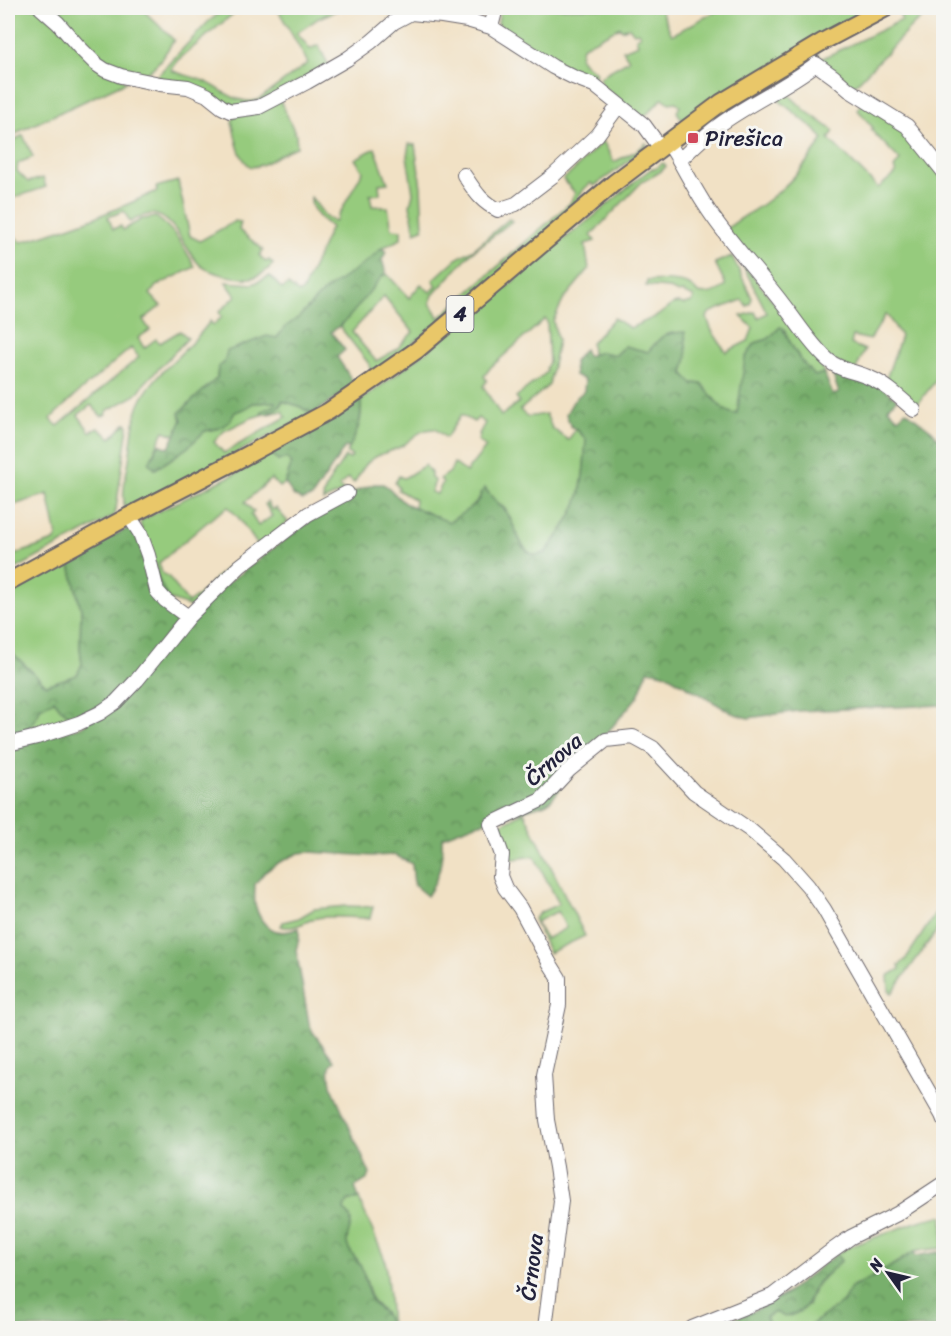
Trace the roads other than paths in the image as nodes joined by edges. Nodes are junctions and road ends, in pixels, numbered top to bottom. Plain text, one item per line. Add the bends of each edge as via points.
1 (41, 8) edge
2 (496, 8) edge
3 (886, 8) edge
4 (491, 27) junction
5 (619, 105) junction
6 (664, 144) junction
7 (680, 160) junction
8 (944, 172) edge
9 (464, 175) dead end
10 (914, 410) dead end
11 (346, 493) dead end
12 (129, 516) junction
13 (8, 582) edge
14 (188, 616) junction
15 (8, 744) edge
16 (944, 1120) edge
17 (944, 1183) edge
18 (545, 1329) edge
19 (692, 1329) edge

1 - 4 street via 105,70 188,87 230,111 259,107 347,59 411,13
2 - 4 street
3 - 6 main road, 4 via 722,102
4 - 5 street via 553,67 594,85
5 - 6 street
5 - 9 street via 597,135 554,176 516,204 498,210 485,204
6 - 7 street
6 - 12 main road, 4 via 417,350 329,411
7 - 8 street via 718,126 816,64 907,126
7 - 10 street via 705,206 818,351 843,370 884,385
11 - 14 street via 308,514 240,566
12 - 13 main road, 4
12 - 14 street via 140,533 157,591
14 - 15 street via 116,702 79,723
16 - 18 street, Črnova via 824,909 784,859 694,792 653,748 633,737 606,740 569,770 541,800 491,824 502,855 500,876 505,888 560,978 559,1005 544,1075 547,1120 561,1201
17 - 19 street via 897,1214 851,1237 772,1296

